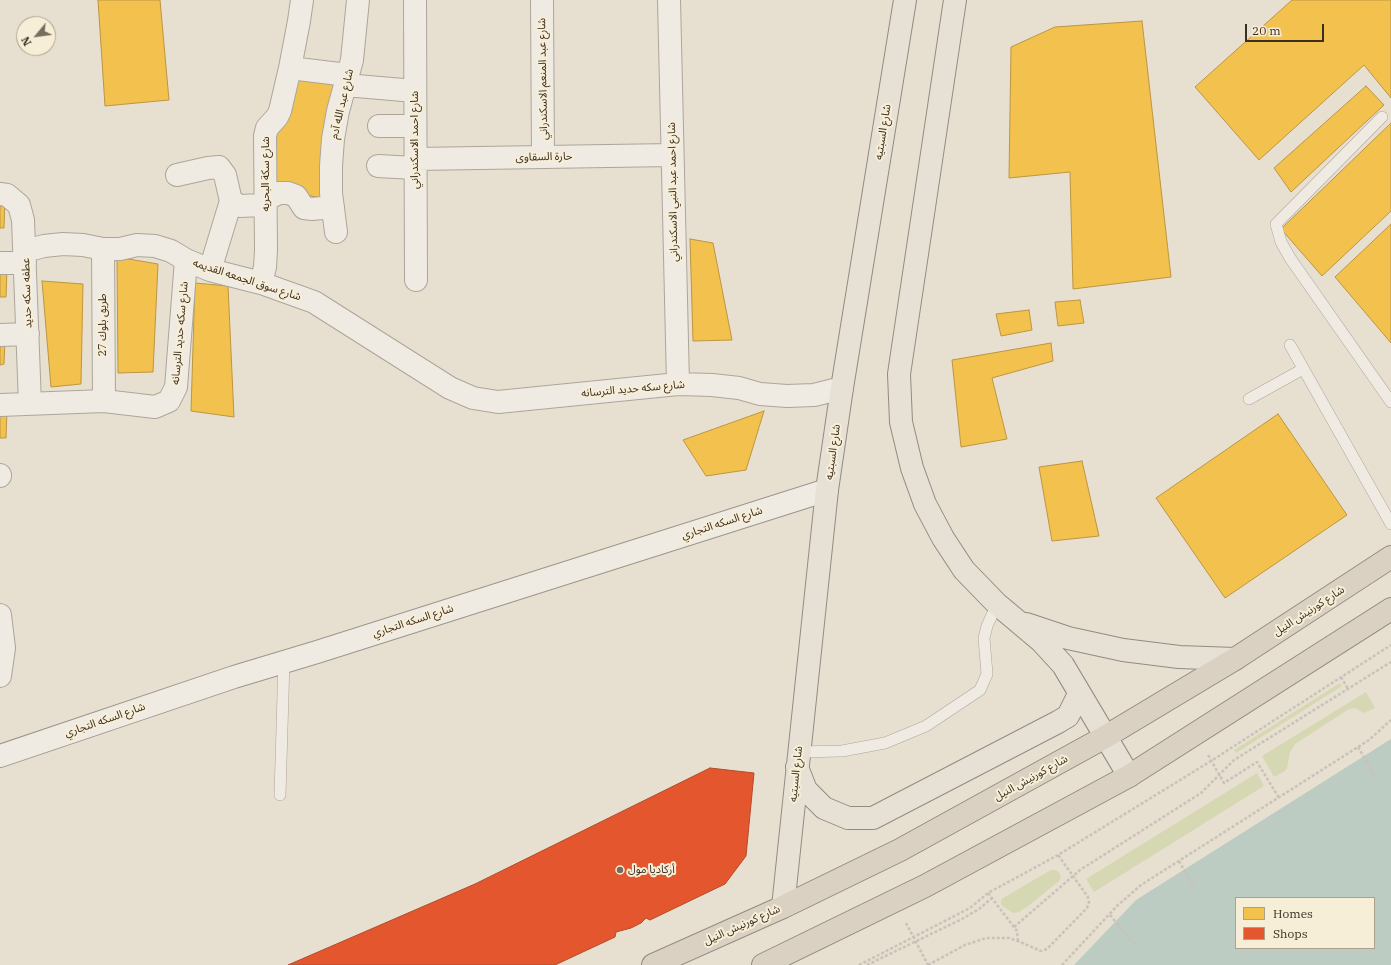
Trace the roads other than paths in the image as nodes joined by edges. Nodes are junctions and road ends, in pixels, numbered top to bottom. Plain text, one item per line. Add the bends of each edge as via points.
1 (302, 0) edge
2 (358, 0) edge
3 (415, 0) edge
4 (542, 0) edge
5 (669, 0) edge
6 (905, 0) edge
7 (955, 0) edge
8 (290, 68) junction
9 (347, 80) junction
10 (415, 90) junction
11 (1382, 117) dead end
12 (379, 126) dead end
13 (415, 126) junction
14 (672, 155) junction
15 (543, 157) junction
16 (415, 163) junction
17 (378, 166) dead end
18 (178, 175) dead end
19 (0, 194) edge
20 (232, 201) junction
21 (265, 202) junction
22 (333, 207) junction
23 (336, 232) dead end
24 (103, 249) junction
25 (25, 257) junction
26 (186, 260) junction
27 (0, 263) edge
28 (210, 270) junction
29 (416, 280) dead end
30 (261, 283) junction
31 (28, 334) junction
32 (0, 335) edge
33 (1290, 345) dead end
34 (1303, 369) junction
35 (678, 384) junction
36 (450, 388) joint
37 (842, 388) junction
38 (1249, 399) dead end
39 (104, 401) junction
40 (1391, 402) edge
41 (30, 404) junction
42 (0, 405) edge
43 (827, 490) junction
44 (1391, 524) edge
45 (1391, 557) edge
46 (997, 604) junction
47 (1391, 609) edge
48 (0, 615) edge
49 (1015, 620) junction
50 (1235, 659) junction
51 (284, 661) junction
52 (1, 670) edge
53 (1079, 694) junction
54 (1105, 737) junction
55 (0, 756) edge
56 (798, 759) junction
57 (1129, 776) junction
58 (280, 795) dead end
59 (783, 907) junction
60 (653, 965) edge
61 (763, 965) edge

1 - 8 street, شارع سكة البحريه
2 - 9 street, شارع عبد الله آدم via 354,45
3 - 10 street, شارع احمد الاسكندراني
4 - 15 street, شارع عبد المنعم الاسكندراني
5 - 14 street, شارع احمد عبد النبي الاسكندراني
6 - 37 main road, شارع السبتيه
7 - 46 main road via 900,374 901,422 912,468 925,504 939,532 964,570
8 - 9 street
8 - 21 street, شارع سكة البحريه via 280,111 264,136
9 - 10 street
9 - 22 street, شارع عبد الله آدم via 338,111 334,138 331,166
10 - 13 street, شارع احمد الاسكندراني
11 - 40 lane via 1276,224 1281,242 1290,258
12 - 13 street
13 - 16 street, شارع احمد الاسكندراني
14 - 15 street, حارة السقاوى
14 - 35 street, شارع احمد عبد النبي الاسكندراني
15 - 16 street, حارة السقاوى
16 - 17 street, حارة السقاوى
16 - 29 street, شارع احمد الاسكندراني
18 - 20 street via 218,168 225,175
19 - 25 street, عطفه سكه حديد via 7,195 19,205 23,220
20 - 21 street via 240,206 261,205
20 - 28 street
21 - 22 street via 279,193 288,193 296,196 304,208
21 - 30 street, شارع سكة البحريه via 266,250
22 - 23 street, شارع عبد الله آدم
24 - 25 street, شارع سوق الجمعه القديمه via 63,244 44,246
24 - 26 street, شارع سوق الجمعه القديمه via 137,245 155,246 171,251
24 - 39 street, طريق بلوك 27
25 - 27 street, شارع سوق الجمعه القديمه
25 - 31 street, عطفه سكه حديد
26 - 28 street, شارع سوق الجمعه القديمه
26 - 39 street, شارع سكه حديد الترسانه via 176,387 169,401 155,407
28 - 30 street, شارع سوق الجمعه القديمه
30 - 36 street, شارع سوق الجمعه القديمه via 314,302
31 - 32 street
31 - 41 street, عطفه سكه حديد
33 - 34 lane
34 - 38 lane
34 - 44 lane
35 - 36 street, شارع سكه حديد الترسانه via 498,402 473,398
35 - 37 street, شارع سكه حديد الترسانه via 712,385 787,396
37 - 43 main road, شارع السبتيه
39 - 41 street, شارع سكه حديد الترسانه
41 - 42 street, شارع سكه حديد الترسانه
43 - 51 street, شارع السكه التجاري
43 - 56 main road, شارع السبتيه
45 - 50 highway, شارع كورنيش النيل
46 - 49 main road
46 - 56 lane via 984,638 988,674 980,690 926,726 885,743
47 - 57 highway
48 - 52 street via 4,648
49 - 50 main road via 1068,638 1123,650 1179,657
49 - 53 main road via 1041,640 1062,665
50 - 54 highway, شارع كورنيش النيل
51 - 55 street, شارع السكه التجاري
51 - 58 lane
53 - 54 main road
53 - 56 main road via 1068,716 873,818 848,818 824,808 806,790
54 - 57 main road
54 - 59 highway, شارع كورنيش النيل via 900,850
56 - 59 main road, شارع السبتيه
57 - 61 highway via 925,886
59 - 60 highway, شارع كورنيش النيل

